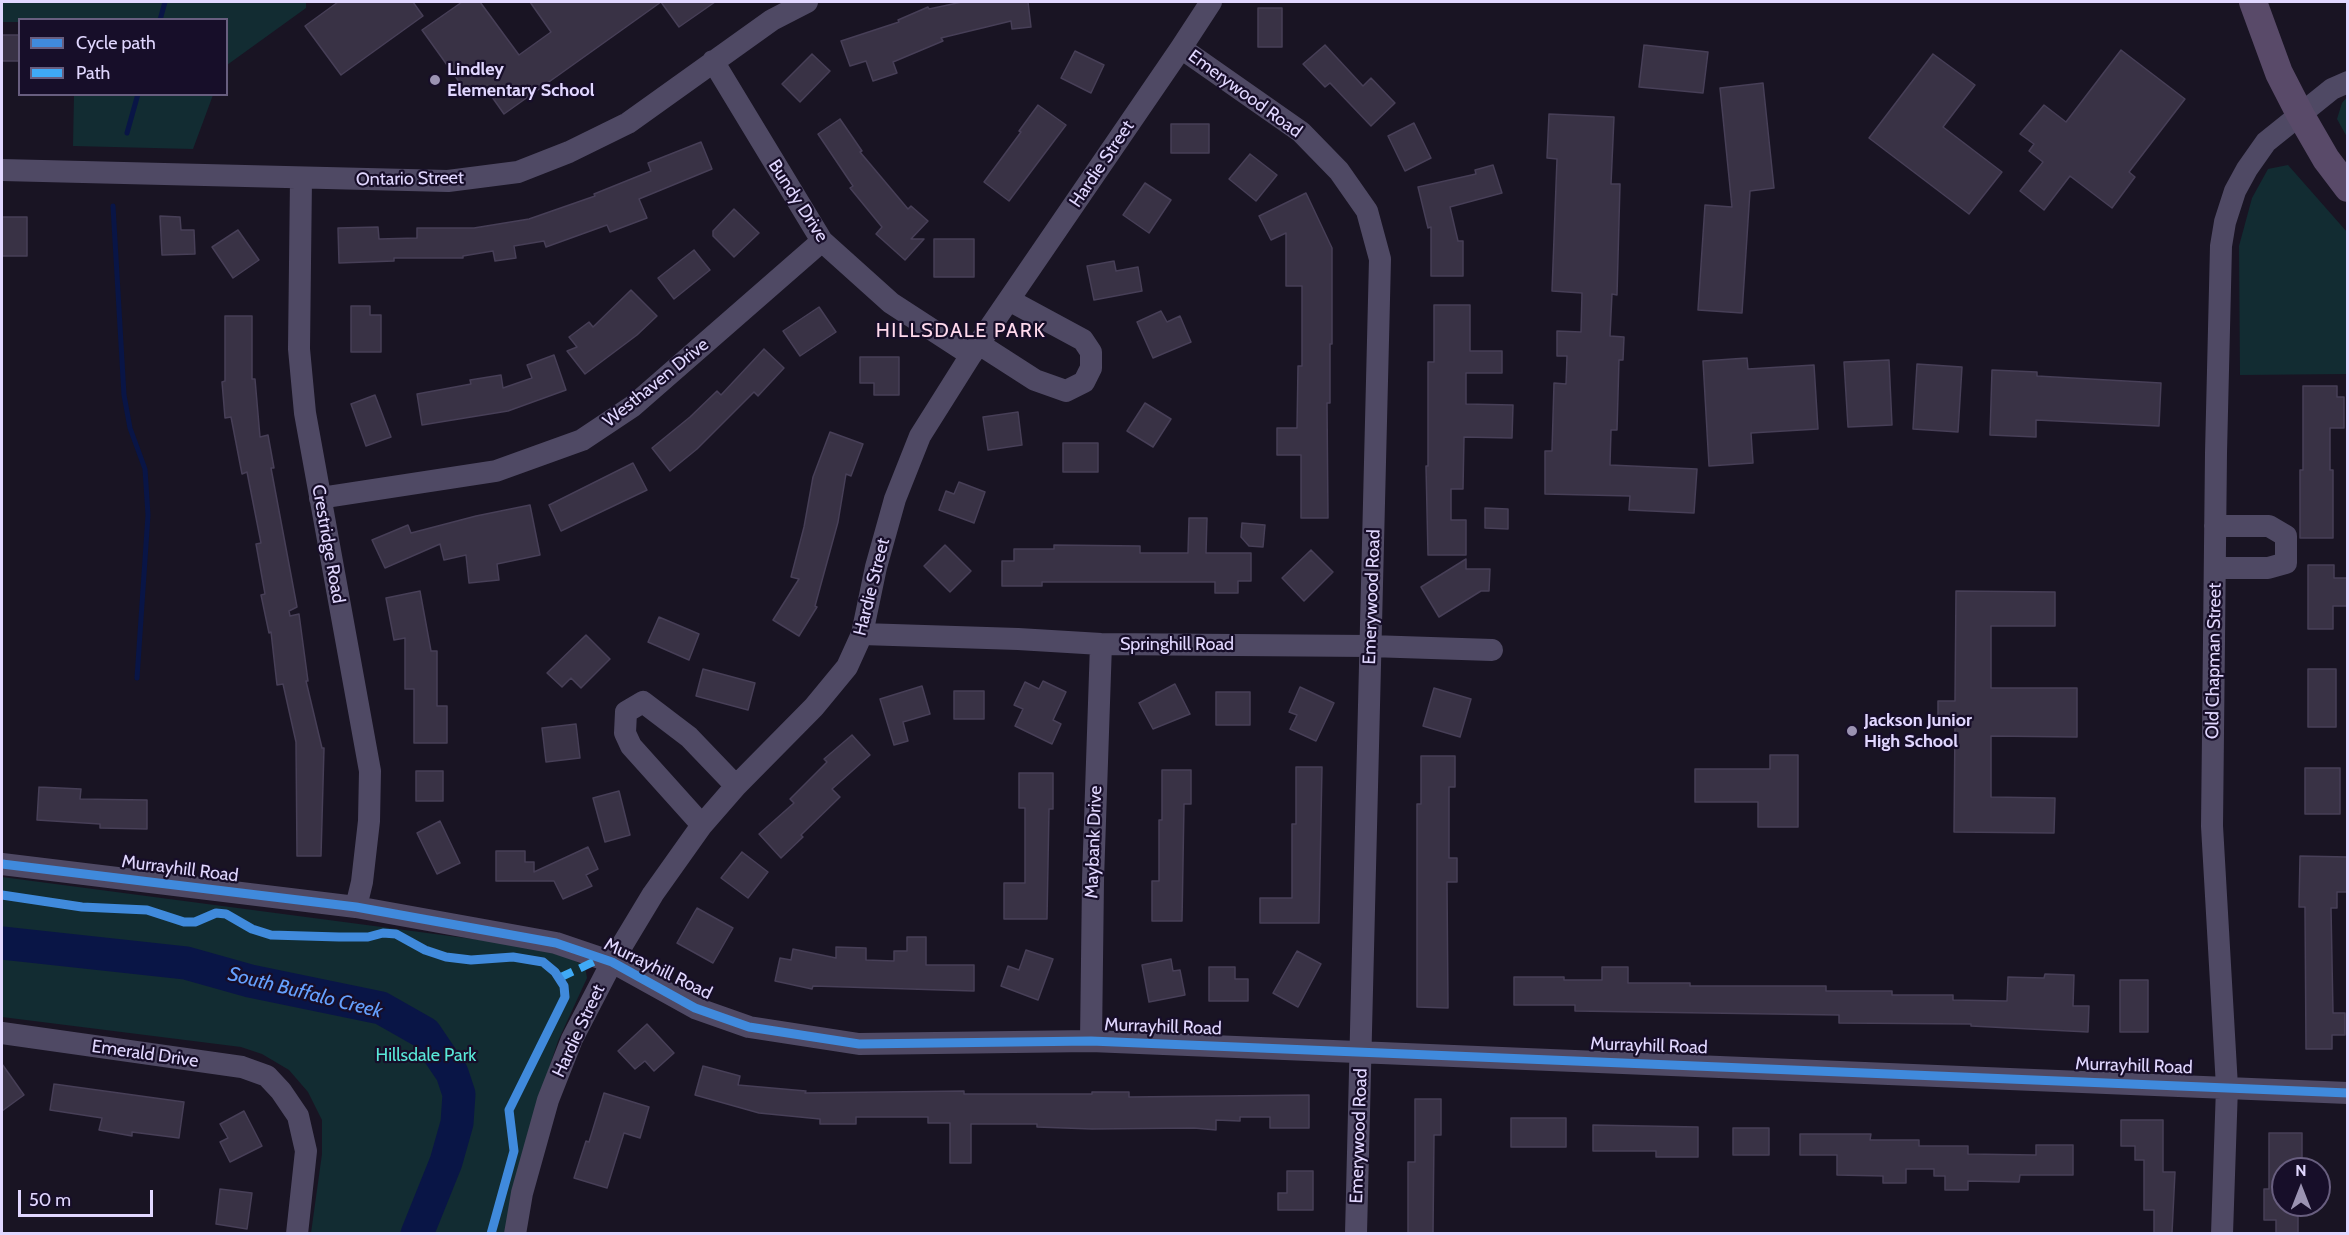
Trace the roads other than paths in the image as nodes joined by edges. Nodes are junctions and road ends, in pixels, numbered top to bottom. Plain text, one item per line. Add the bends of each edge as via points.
1 (807, 2) edge
2 (1211, 2) edge
3 (2253, 2) edge
4 (1181, 48) junction
5 (713, 61) junction
6 (2348, 82) edge
7 (2300, 114) junction
8 (2, 170) edge
9 (300, 178) junction
10 (2348, 188) edge
11 (822, 241) junction
12 (1009, 300) junction
13 (975, 350) junction
14 (320, 498) junction
15 (2215, 526) junction
16 (2215, 568) junction
17 (862, 634) junction
18 (1101, 644) junction
19 (1370, 646) junction
20 (1492, 650) dead end
21 (736, 786) junction
22 (702, 825) junction
23 (2, 864) edge
24 (356, 907) junction
25 (612, 962) junction
26 (2, 1033) edge
27 (1091, 1041) junction
28 (1361, 1050) junction
29 (2227, 1087) junction
30 (2348, 1093) edge
31 (297, 1233) edge
32 (515, 1233) edge
33 (1356, 1233) edge
34 (2222, 1233) edge

1 - 5 street, Ontario Street via 772,20
2 - 4 street, Hardie Street
3 - 7 main road via 2279,73
4 - 12 street, Hardie Street
4 - 19 street, Emerywood Road via 1301,132 1339,171 1367,211 1380,259
5 - 9 street, Ontario Street via 628,123 518,172 448,181
5 - 11 street, Bundy Drive
6 - 7 street via 2332,89
7 - 10 main road
7 - 15 street, Old Chapman Street via 2266,142 2235,191 2225,222 2219,277
8 - 9 street, Ontario Street
9 - 14 street, Crestridge Road via 298,349
11 - 13 street, Bundy Drive via 891,303
11 - 14 street, Westhaven Drive via 633,406 582,440 496,471
12 - 13 street, Hardie Street
12 - 13 street, Bundy Drive via 1083,339 1091,352 1091,368 1084,382 1066,391
13 - 17 street, Hardie Street via 920,436 895,499
14 - 24 street, Crestridge Road via 370,771 369,821
15 - 16 street, Old Chapman Street
15 - 16 street via 2269,525 2286,536 2286,563 2268,568
16 - 29 street, Old Chapman Street via 2212,826
17 - 18 street, Springhill Road
17 - 21 street, Hardie Street via 847,667 814,707
18 - 19 street, Springhill Road
18 - 27 street, Maybank Drive
19 - 20 street, Springhill Road
19 - 28 street, Emerywood Road
21 - 22 street, Hardie Street
21 - 22 street via 689,737 643,702 626,712 625,733 631,746
22 - 25 street, Hardie Street via 653,894
23 - 24 street, Murrayhill Road
24 - 25 street, Murrayhill Road via 556,943
25 - 27 street, Murrayhill Road via 695,1008 749,1027 859,1044
25 - 32 street, Hardie Street via 572,1039 548,1100
26 - 31 street, Emerald Drive via 242,1067 267,1076 298,1116 306,1151
27 - 28 street, Murrayhill Road
28 - 29 street, Murrayhill Road
28 - 33 street, Emerywood Road
29 - 30 street, Murrayhill Road
29 - 34 street, Old Chapman Street

